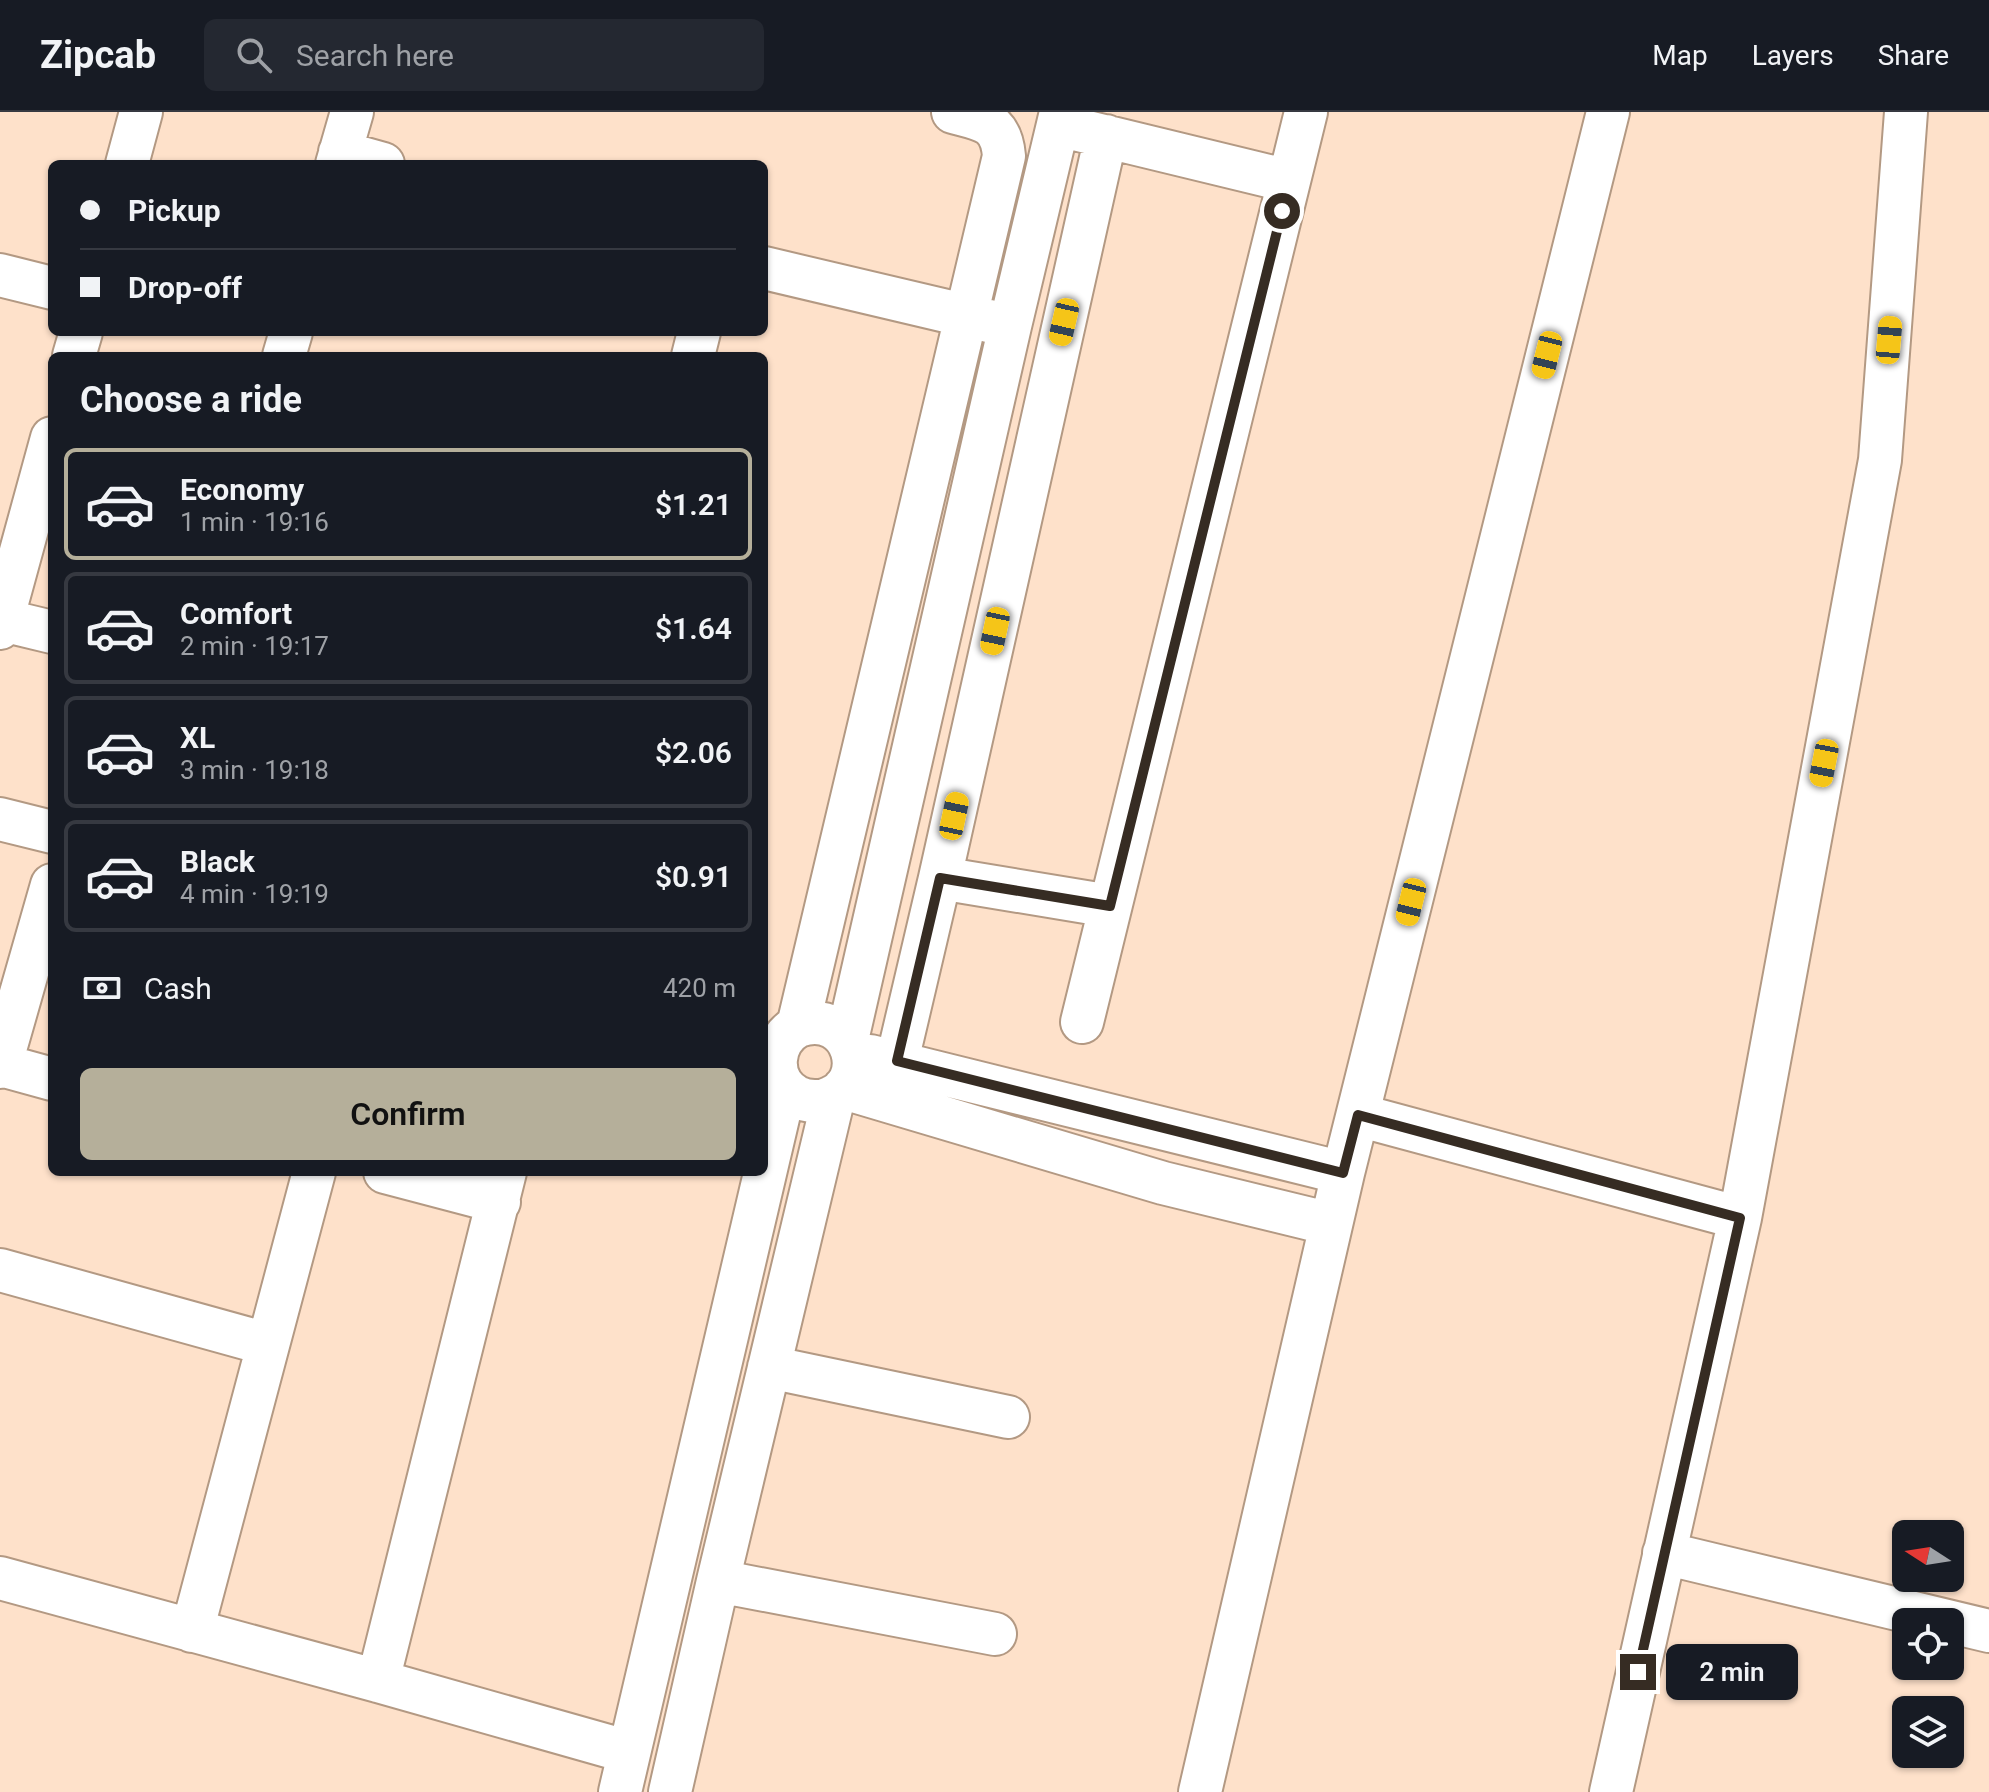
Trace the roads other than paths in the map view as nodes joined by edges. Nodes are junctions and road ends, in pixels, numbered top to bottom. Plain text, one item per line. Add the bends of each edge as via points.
1 (141, 112) edge
2 (352, 112) edge
3 (953, 112) edge
4 (1306, 112) edge
5 (1608, 112) edge
6 (1906, 112) edge
7 (1060, 118) edge
8 (1106, 136) junction
9 (339, 158) edge
10 (128, 160) edge
11 (1289, 181) junction
12 (768, 269) edge
13 (0, 275) edge
14 (48, 287) edge
15 (965, 316) junction
16 (1010, 326) junction
17 (48, 453) edge
18 (1, 624) edge
19 (48, 631) edge
20 (0, 819) edge
21 (48, 831) edge
22 (940, 878) junction
23 (48, 899) edge
24 (1110, 906) junction
25 (1082, 1022) dead end
26 (783, 1028) edge
27 (897, 1061) junction
28 (0, 1066) edge
29 (845, 1069) junction
30 (775, 1077) edge
31 (48, 1078) edge
32 (768, 1109) edge
33 (1358, 1115) junction
34 (1343, 1173) junction
35 (313, 1176) edge
36 (416, 1176) edge
37 (753, 1176) edge
38 (502, 1187) edge
39 (1740, 1218) junction
40 (1331, 1224) junction
41 (0, 1270) edge
42 (267, 1344) junction
43 (769, 1367) junction
44 (1008, 1417) dead end
45 (1664, 1553) junction
46 (0, 1578) edge
47 (718, 1581) junction
48 (192, 1631) junction
49 (1989, 1631) edge
50 (995, 1634) dead end
51 (378, 1681) junction
52 (624, 1772) edge
53 (679, 1790) edge
54 (1200, 1792) edge
55 (1611, 1792) edge

1 - 10 street
2 - 9 street
3 - 15 street via 990,123 1003,141 1004,156
4 - 11 street
5 - 33 street
6 - 39 street via 1880,460
7 - 8 street
7 - 16 street
8 - 11 street
8 - 22 street
11 - 24 street
12 - 15 street
13 - 14 street
15 - 16 street
15 - 26 street
16 - 29 street
17 - 18 street
18 - 19 street
20 - 21 street
22 - 24 street
22 - 27 street
23 - 28 street
24 - 25 street
26 - 29 street via 808,1023 835,1027
26 - 30 street
27 - 29 street
27 - 34 street
28 - 31 street
29 - 30 street via 817,1101 799,1098
29 - 40 street via 1163,1183
29 - 43 street
30 - 32 street
33 - 34 street
33 - 39 street
34 - 40 street
35 - 42 street
36 - 38 street
37 - 52 street
38 - 51 street
39 - 45 street
40 - 54 street
41 - 42 street
42 - 48 street
43 - 44 street
43 - 47 street
45 - 49 street
45 - 55 street
46 - 48 street
47 - 50 street
47 - 53 street
48 - 51 street
51 - 52 street

